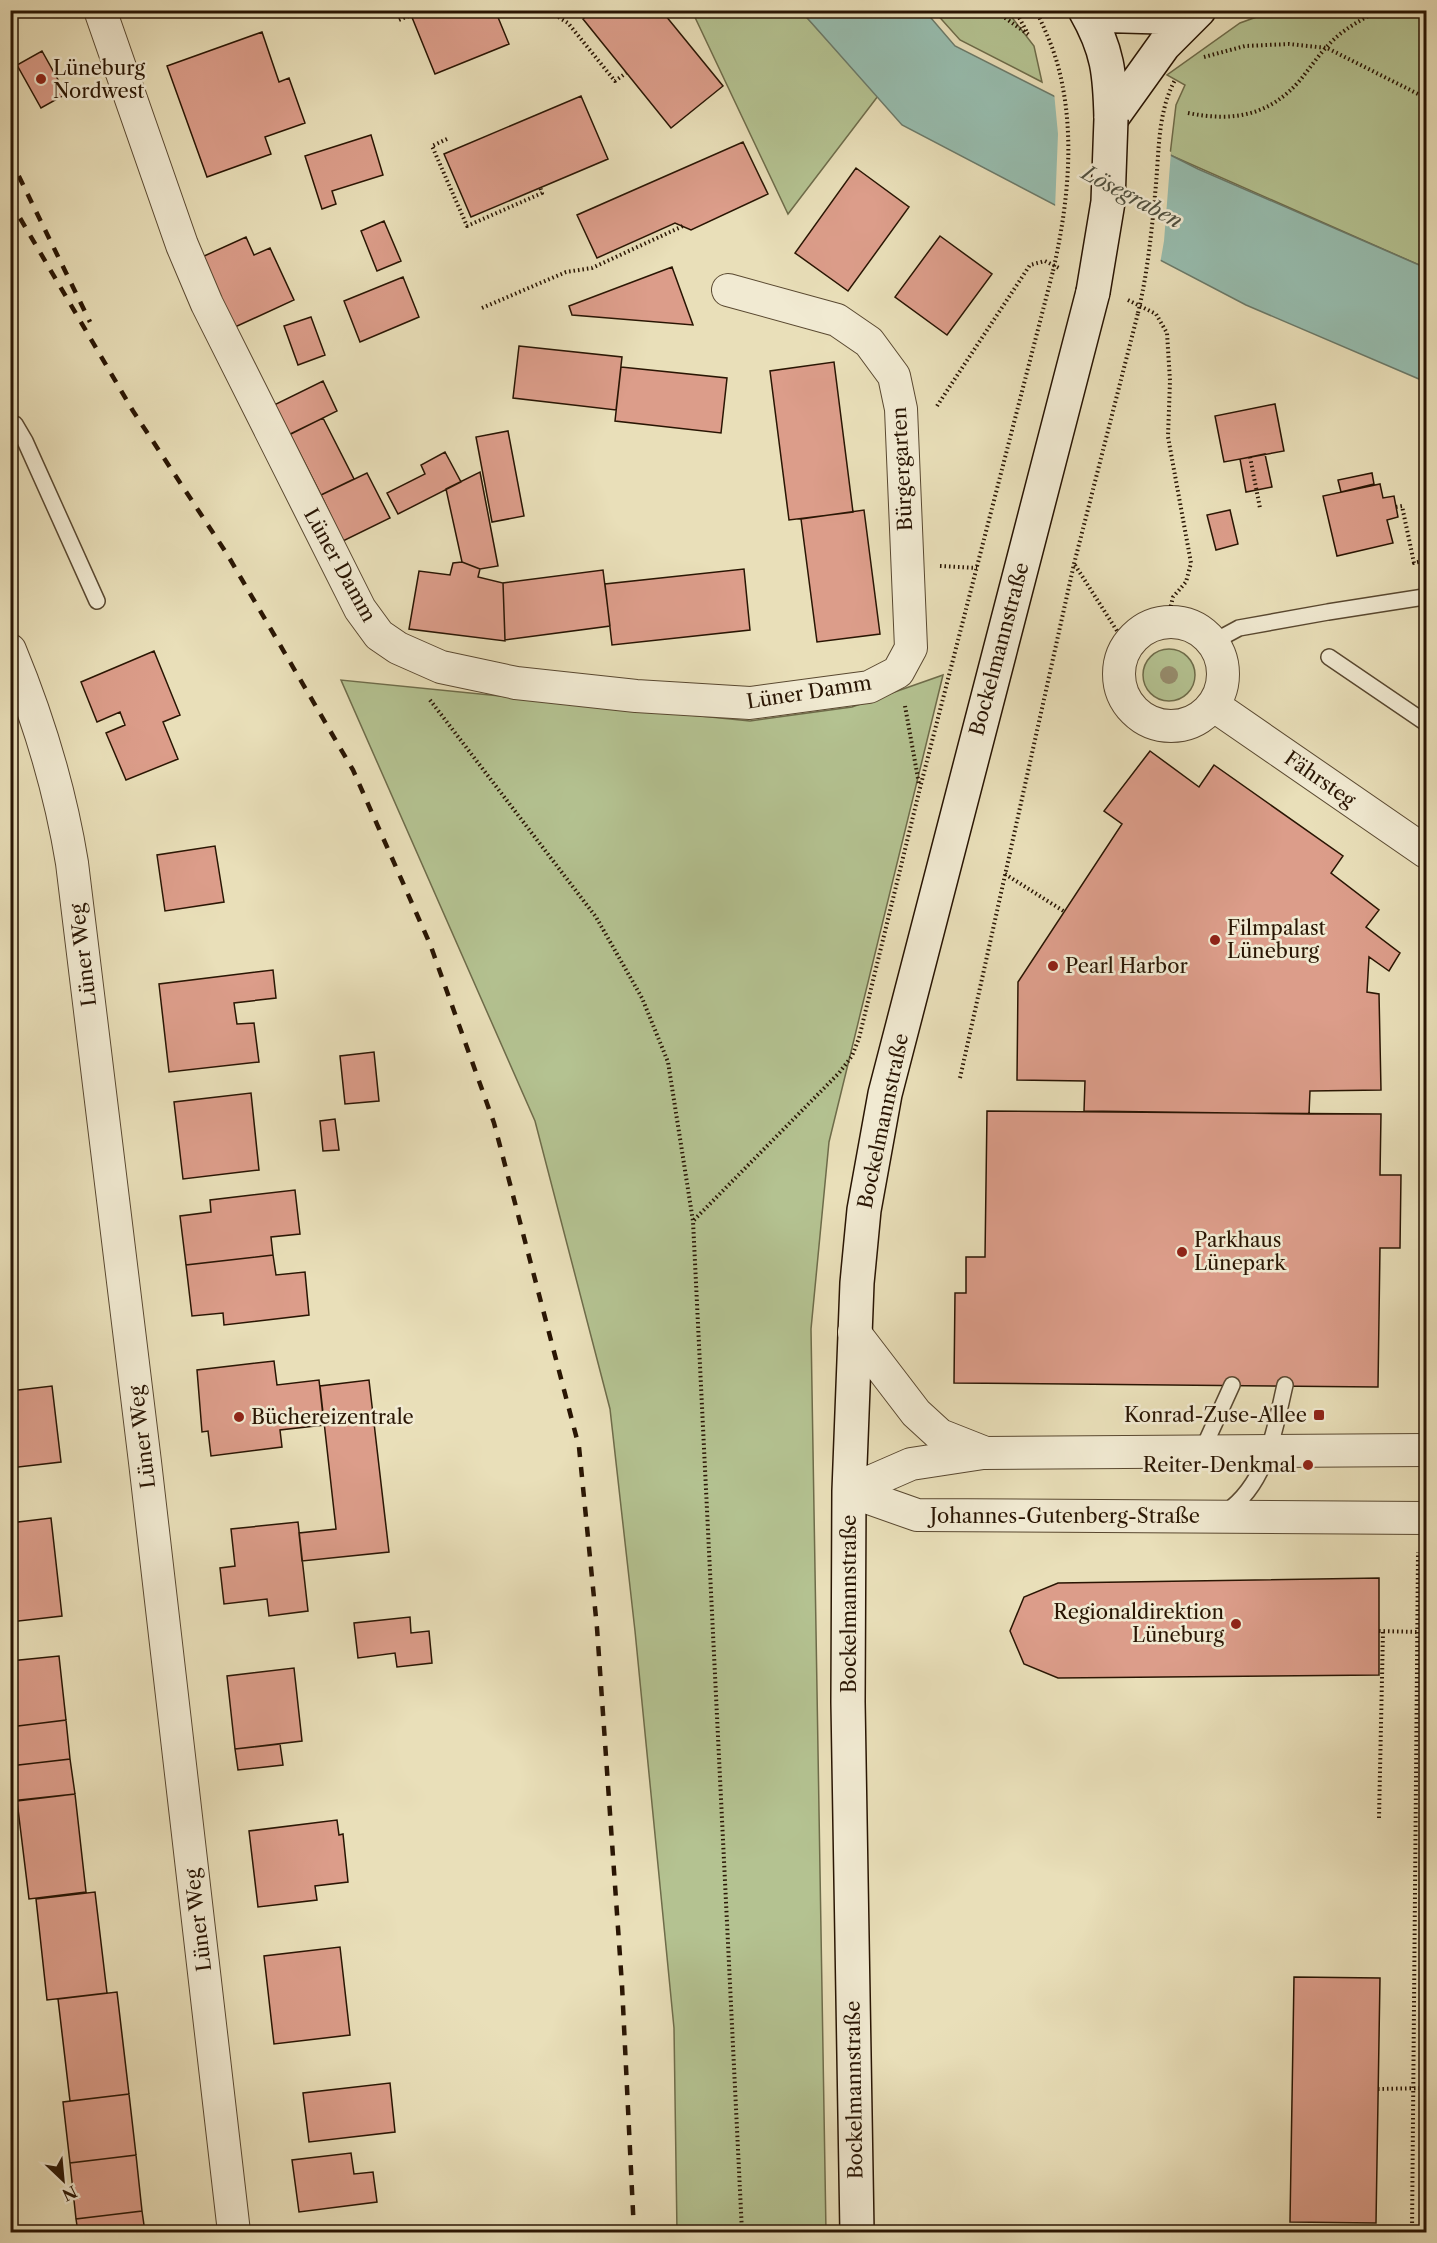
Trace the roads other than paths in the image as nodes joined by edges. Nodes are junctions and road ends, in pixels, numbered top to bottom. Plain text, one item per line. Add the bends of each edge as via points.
1 (100, 10) edge
2 (1197, 10) edge
3 (1091, 18) edge
4 (1111, 119) junction
5 (728, 290) dead end
6 (10, 423) edge
7 (1424, 597) dead end
8 (97, 601) dead end
9 (1213, 642) junction
10 (10, 650) edge
11 (1329, 657) dead end
12 (905, 660) joint
13 (1213, 705) junction
14 (1426, 723) edge
15 (1426, 852) edge
16 (854, 1332) junction
17 (1232, 1385) dead end
18 (1285, 1385) dead end
19 (1269, 1450) junction
20 (1426, 1450) edge
21 (1202, 1451) junction
22 (983, 1453) junction
23 (849, 1491) junction
24 (1219, 1517) junction
25 (1422, 1518) edge
26 (234, 2232) edge
27 (857, 2232) edge

1 - 12 street, Lüner Damm via 182,245 207,304 360,609 379,634 398,648 441,667 516,683 750,704 870,687
2 - 3 main road via 1160,17
2 - 4 main road via 1164,45
3 - 4 main road, Bockelmannstraße via 1107,59
4 - 16 main road, Bockelmannstraße, bridge via 1108,202 1093,292 885,1094 864,1210
5 - 12 street, Bürgergarten via 837,320 869,342 894,376 901,409
6 - 8 lane via 15,424 25,441
7 - 9 lane via 1239,628
9 - 13 street via 1224,674
9 - 13 street via 1185,623 1152,625 1126,645 1119,662 1118,680 1123,697 1148,723 1184,725 1201,718
10 - 26 street, Lüner Weg via 33,706 61,803 72,863
11 - 14 lane
13 - 15 street, Fährsteg
16 - 22 street via 916,1413 940,1436
16 - 23 main road, Bockelmannstraße
17 - 21 lane
18 - 19 lane
19 - 20 street
19 - 21 street
19 - 24 lane via 1255,1483 1239,1503
21 - 22 street
22 - 23 street via 911,1464
23 - 24 street, Johannes-Gutenberg-Straße via 917,1515
23 - 27 main road, Bockelmannstraße via 848,1701
24 - 25 street, Johannes-Gutenberg-Straße

